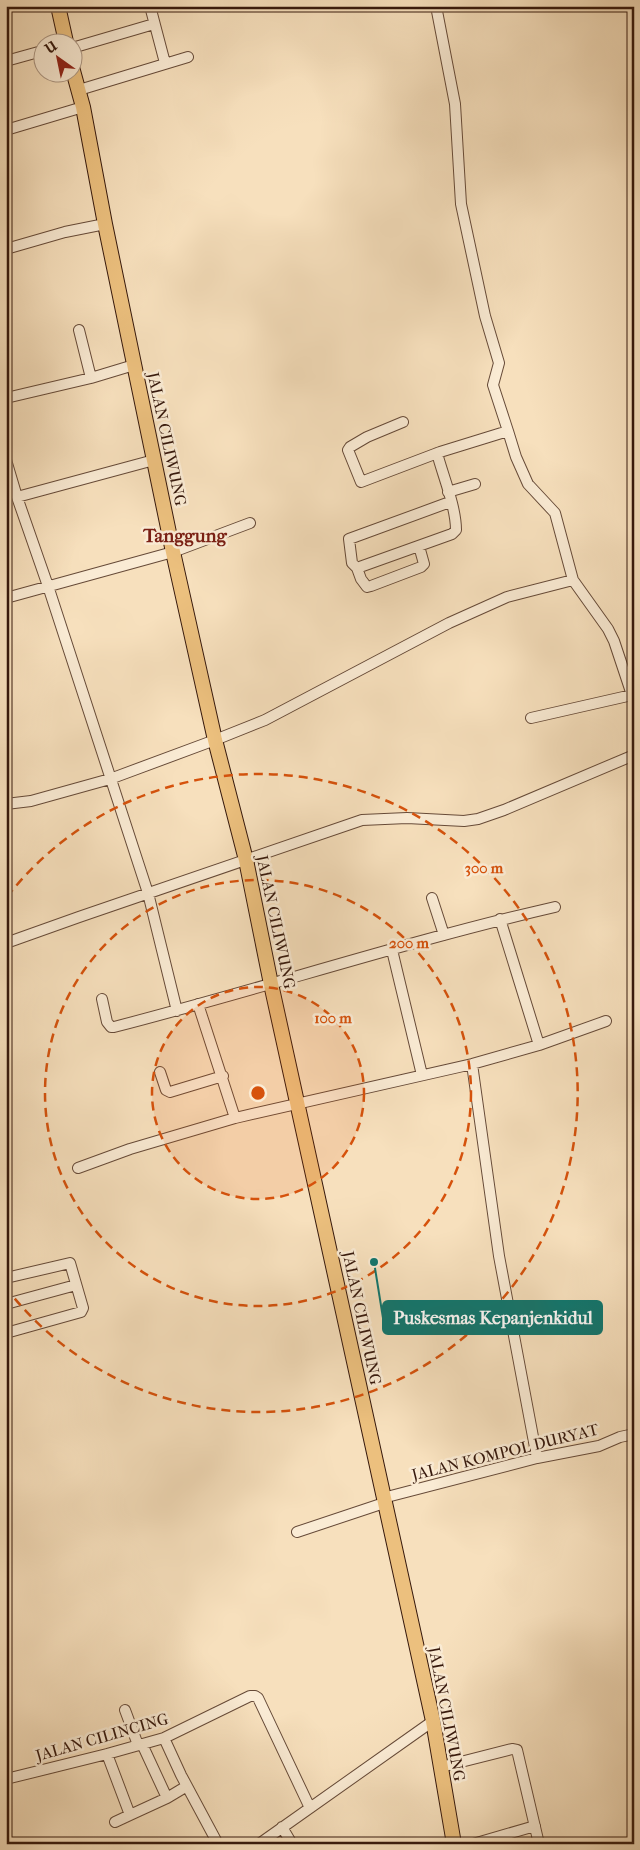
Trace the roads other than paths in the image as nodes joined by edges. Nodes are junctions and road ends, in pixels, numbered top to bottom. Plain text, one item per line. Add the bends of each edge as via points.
1 (58, 6) edge
2 (150, 6) edge
3 (436, 6) edge
4 (154, 24) junction
5 (64, 32) edge
6 (82, 45) edge
7 (32, 54) edge
8 (188, 56) dead end
9 (6, 61) edge
10 (164, 63) junction
11 (76, 82) edge
12 (78, 90) junction
13 (83, 106) junction
14 (6, 130) edge
15 (104, 224) junction
16 (6, 249) edge
17 (79, 330) dead end
18 (134, 365) junction
19 (91, 378) junction
20 (6, 398) edge
21 (403, 422) dead end
22 (508, 431) junction
23 (437, 453) junction
24 (6, 460) edge
25 (154, 460) junction
26 (475, 484) dead end
27 (17, 497) junction
28 (449, 497) junction
29 (250, 524) dead end
30 (419, 546) junction
31 (173, 552) junction
32 (357, 568) junction
33 (573, 580) junction
34 (48, 586) junction
35 (6, 598) edge
36 (633, 698) edge
37 (531, 718) dead end
38 (214, 740) junction
39 (634, 755) edge
40 (110, 780) junction
41 (6, 804) edge
42 (246, 860) junction
43 (148, 893) junction
44 (432, 898) dead end
45 (555, 907) dead end
46 (500, 920) junction
47 (444, 935) junction
48 (6, 943) edge
49 (392, 950) junction
50 (271, 984) junction
51 (102, 999) dead end
52 (198, 1004) junction
53 (176, 1011) junction
54 (606, 1022) dead end
55 (540, 1045) junction
56 (472, 1064) junction
57 (160, 1072) dead end
58 (422, 1075) junction
59 (222, 1076) junction
60 (297, 1103) junction
61 (235, 1118) junction
62 (78, 1168) dead end
63 (6, 1278) edge
64 (76, 1285) junction
65 (6, 1304) edge
66 (6, 1333) edge
67 (634, 1434) edge
68 (537, 1458) junction
69 (384, 1500) junction
70 (297, 1532) dead end
71 (125, 1710) dead end
72 (433, 1721) junction
73 (164, 1738) junction
74 (140, 1745) junction
75 (107, 1754) junction
76 (440, 1766) junction
77 (6, 1779) edge
78 (187, 1786) junction
79 (167, 1798) junction
80 (310, 1808) junction
81 (130, 1815) junction
82 (115, 1822) dead end
83 (536, 1826) junction
84 (282, 1827) junction
85 (218, 1844) edge
86 (259, 1844) edge
87 (292, 1844) edge
88 (454, 1844) edge
89 (473, 1844) edge
90 (540, 1844) edge

1 - 5 main road
2 - 4 street
3 - 22 street via 455,104 461,204 485,316 499,363 493,385
4 - 6 street
4 - 10 street
7 - 9 street
8 - 10 street
10 - 12 street
11 - 12 main road, JALAN CILIWUNG
12 - 13 main road, JALAN CILIWUNG
13 - 14 street
13 - 15 main road, JALAN CILIWUNG
15 - 16 street
15 - 18 main road, JALAN CILIWUNG
17 - 19 street
18 - 19 street
18 - 25 main road, JALAN CILIWUNG
19 - 20 street
21 - 23 street via 348,449 361,482
22 - 23 street
22 - 33 street via 528,484 555,514
23 - 28 street
24 - 27 street
25 - 27 street
25 - 31 main road, JALAN CILIWUNG
26 - 28 street
27 - 34 street
28 - 30 street via 456,530
28 - 32 street via 349,539 352,563
29 - 31 street
30 - 32 street
30 - 32 street via 424,564 371,586 363,584
31 - 34 street
31 - 38 main road, JALAN CILIWUNG
33 - 36 street via 608,628
33 - 38 street via 507,597 449,623 265,720
34 - 35 street
34 - 40 street
36 - 37 street
38 - 40 street
38 - 42 main road, JALAN CILIWUNG
39 - 42 street via 478,819 368,818
40 - 41 street via 31,802
40 - 43 street
42 - 43 street
42 - 50 main road, JALAN CILIWUNG
43 - 48 street
43 - 53 street
44 - 47 street
45 - 46 street
46 - 47 street
46 - 55 street
47 - 49 street
49 - 50 street
49 - 58 street
50 - 52 street
50 - 60 main road, JALAN CILIWUNG
51 - 53 street via 111,1027
52 - 53 street
52 - 59 street
54 - 55 street
55 - 56 street
56 - 58 street
56 - 68 street via 500,1256
57 - 59 street via 166,1090 170,1092
58 - 60 street
59 - 61 street
60 - 61 street
60 - 69 main road, JALAN CILIWUNG
61 - 62 street
63 - 64 street via 70,1263
64 - 65 street
64 - 66 street via 83,1308 81,1312
67 - 68 street, JALAN KOMPOL DURYAT via 594,1447
68 - 69 street, JALAN KOMPOL DURYAT
69 - 70 street, JALAN KOMPOL DURYAT
69 - 72 main road, JALAN CILIWUNG
71 - 74 street
72 - 76 main road, JALAN CILIWUNG
72 - 80 street
73 - 74 street, JALAN CILINCING
73 - 78 street
73 - 80 street, JALAN CILINCING via 255,1696
74 - 75 street, JALAN CILINCING
74 - 79 street
75 - 77 street, JALAN CILINCING
75 - 81 street
76 - 83 street via 513,1749 517,1751
76 - 88 main road, JALAN CILIWUNG
78 - 79 street
78 - 85 street
79 - 81 street
80 - 84 street
81 - 82 street
83 - 89 street
83 - 90 street
84 - 86 street
84 - 87 street

